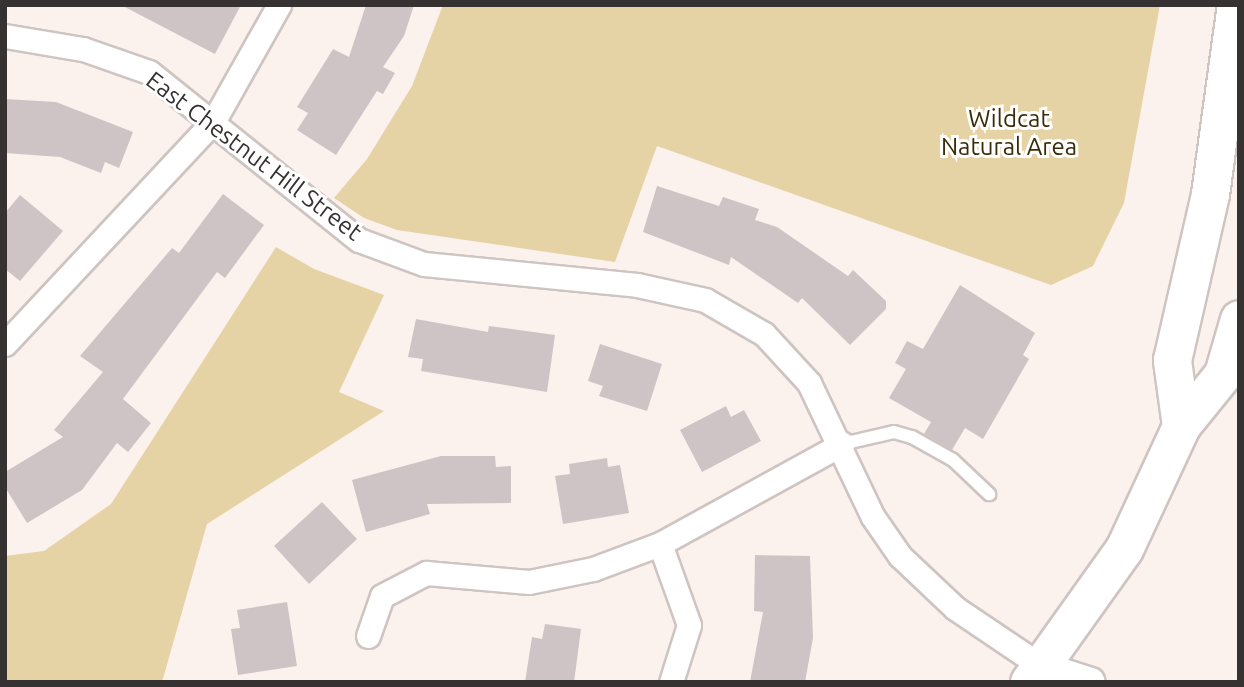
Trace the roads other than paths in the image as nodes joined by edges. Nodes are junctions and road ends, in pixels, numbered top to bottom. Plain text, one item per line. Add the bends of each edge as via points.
1 (279, 5) edge
2 (1236, 5) edge
3 (5, 36) edge
4 (213, 121) junction
5 (1239, 319) edge
6 (5, 344) edge
7 (1181, 426) junction
8 (842, 444) junction
9 (989, 494) dead end
10 (660, 544) junction
11 (368, 636) dead end
12 (1041, 677) edge
13 (671, 682) edge
14 (1091, 682) edge

1 - 4 street
2 - 7 main road via 1210,194 1172,360
3 - 4 street, East Chestnut Hill Street via 83,49 149,72
4 - 6 street
4 - 8 street, East Chestnut Hill Street via 359,240 424,264 637,285 705,300 764,334 809,383
5 - 7 main road via 1223,374
7 - 12 main road via 1124,549
8 - 9 lane via 894,432 912,437 953,460
8 - 10 street
8 - 12 street, East Chestnut Hill Street via 873,517 900,556 955,608
10 - 11 street via 593,569 529,582 426,573 382,596
10 - 13 street via 690,625
12 - 14 street

